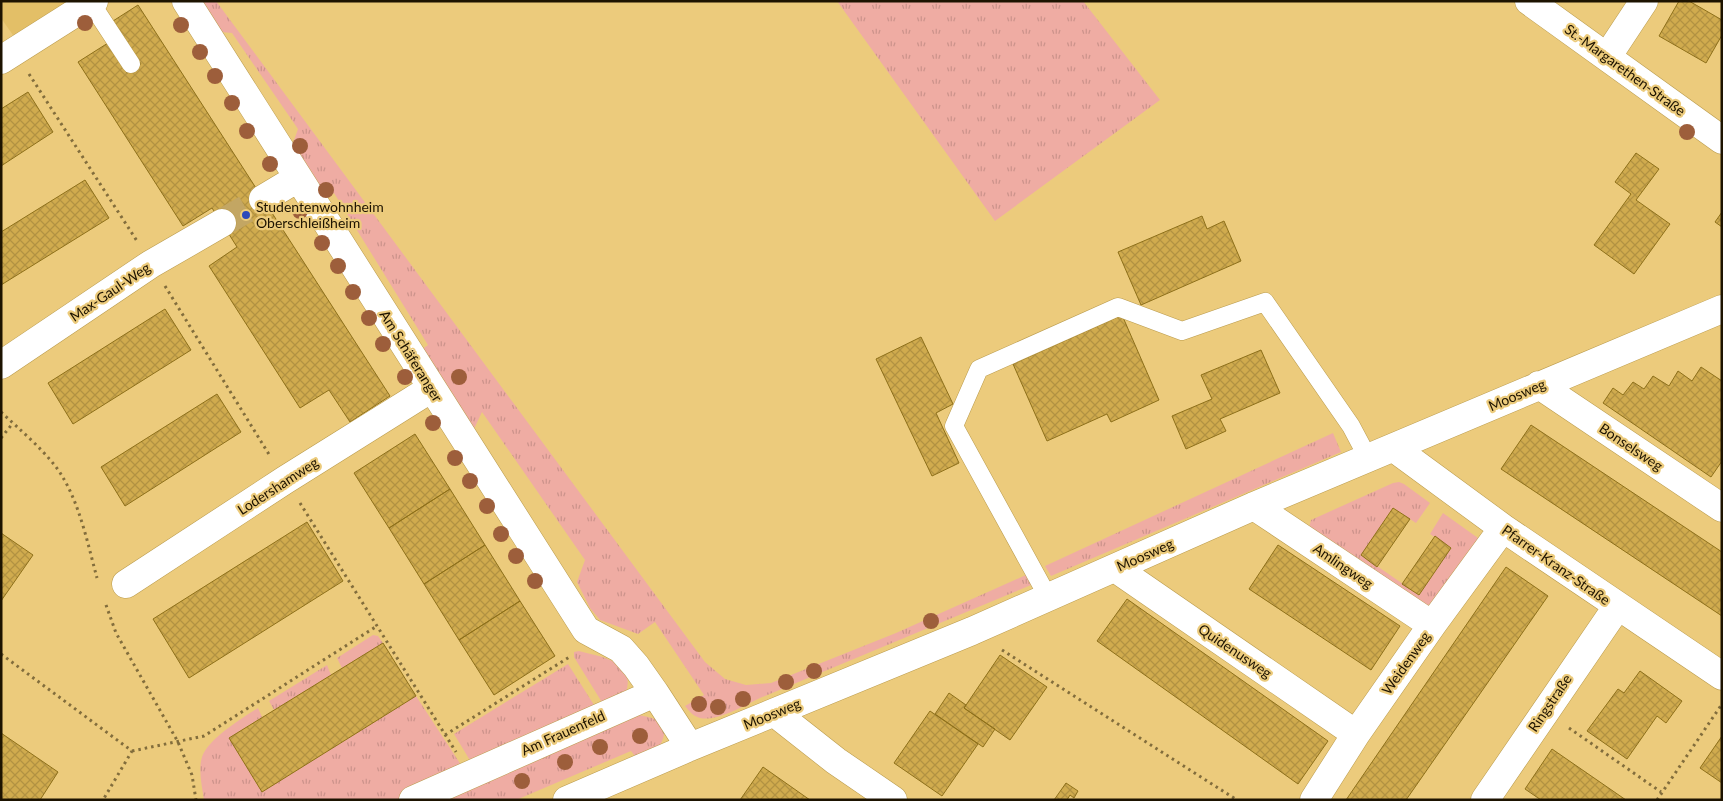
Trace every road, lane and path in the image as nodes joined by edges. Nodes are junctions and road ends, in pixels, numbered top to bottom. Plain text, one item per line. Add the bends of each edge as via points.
1 (186, 1) edge
2 (1529, 1) edge
3 (1644, 1) edge
4 (93, 2) edge
5 (8, 56) edge
6 (1607, 57) junction
7 (131, 64) dead end
8 (1722, 140) edge
9 (298, 178) junction
10 (263, 198) tunnel mouth
11 (222, 224) tunnel mouth
12 (151, 264) junction
13 (1722, 309) edge
14 (1, 365) edge
15 (1539, 385) junction
16 (432, 388) junction
17 (13, 423) dead end
18 (1, 438) edge
19 (1394, 448) junction
20 (1368, 458) junction
21 (285, 480) junction
22 (1720, 504) edge
23 (1254, 506) junction
24 (1503, 528) junction
25 (1115, 568) junction
26 (126, 584) dead end
27 (1048, 597) junction
28 (1617, 607) junction
29 (1432, 625) junction
30 (377, 626) junction
31 (1000, 649) dead end
32 (1, 654) edge
33 (571, 656) dead end
34 (1722, 676) edge
35 (655, 693) junction
36 (1722, 704) edge
37 (775, 713) junction
38 (1550, 715) junction
39 (1356, 734) junction
40 (445, 735) junction
41 (690, 747) junction
42 (132, 751) junction
43 (470, 774) junction
44 (1661, 792) junction
45 (104, 800) edge
46 (413, 800) edge
47 (567, 800) edge
48 (893, 800) edge
49 (1237, 800) edge
50 (1314, 800) edge
51 (1485, 800) edge
52 (1657, 800) edge

1 - 9 street, Am Schäferanger
2 - 6 street, St.-Margarethen-Straße
3 - 6 street
4 - 5 street
4 - 7 lane
5 - 12 path
6 - 8 street, St.-Margarethen-Straße
9 - 10 street
9 - 16 street, Am Schäferanger
11 - 12 street, Max-Gaul-Weg
12 - 14 street, Max-Gaul-Weg
12 - 21 path
13 - 15 street, Moosweg
15 - 19 street, Moosweg
15 - 22 street, Bonselsweg
16 - 21 street, Lodershamweg
16 - 35 street, Am Schäferanger via 586,630 622,649
17 - 18 path
19 - 20 street, Moosweg
19 - 24 street, Pfarrer-Kranz-Straße
20 - 23 street, Moosweg
20 - 27 lane via 1350,426 1265,302 1182,331 1118,307 979,368 954,426
21 - 26 street, Lodershamweg
21 - 30 path
23 - 25 street, Moosweg
23 - 29 street, Amlingweg
24 - 28 street, Pfarrer-Kranz-Straße
24 - 29 street, Weidenweg
25 - 27 street, Moosweg
25 - 39 street, Quidenusweg
27 - 37 street, Moosweg
28 - 34 street, Pfarrer-Kranz-Straße
28 - 38 street, Ringstraße
29 - 39 street, Weidenweg
30 - 40 path
30 - 42 path via 204,736
31 - 49 path
32 - 42 path
33 - 40 path
35 - 41 street
35 - 43 street, Am Frauenfeld
36 - 44 path
37 - 41 street, Moosweg
37 - 48 street
38 - 44 path
38 - 51 street, Ringstraße
39 - 50 street, Weidenweg
40 - 43 path
41 - 47 street, Moosweg
42 - 45 path
43 - 46 street, Am Frauenfeld
44 - 52 path

